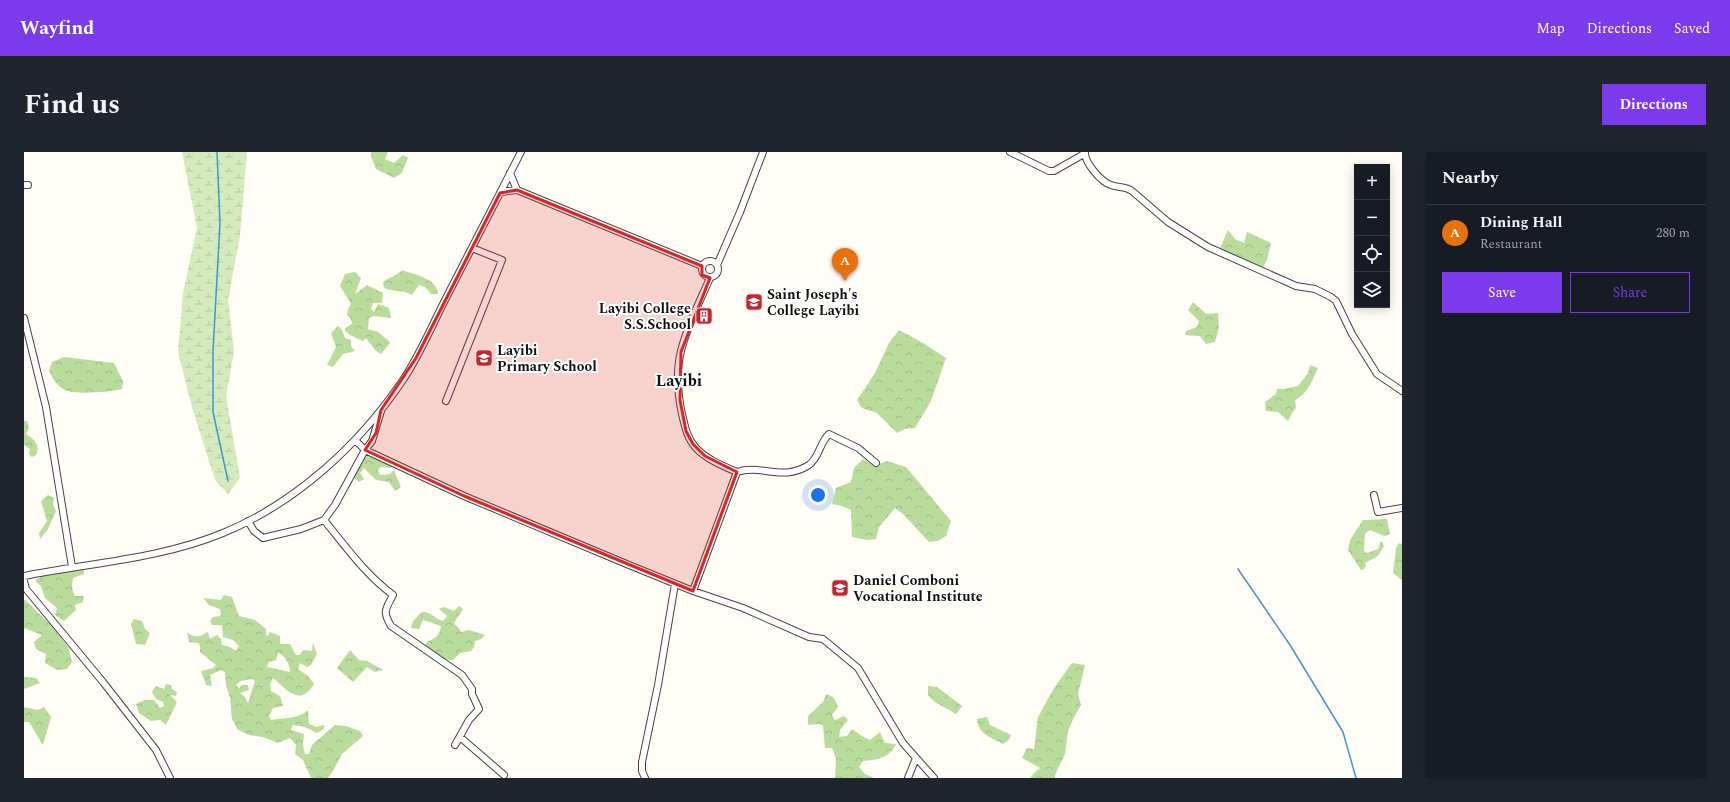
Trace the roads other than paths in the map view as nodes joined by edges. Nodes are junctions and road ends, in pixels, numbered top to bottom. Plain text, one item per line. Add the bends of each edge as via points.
1 (521, 152) edge
2 (763, 152) edge
3 (1010, 152) edge
4 (1084, 153) edge
5 (510, 173) junction
6 (517, 190) junction
7 (500, 193) junction
8 (472, 248) junction
9 (717, 265) junction
10 (702, 266) junction
11 (710, 278) junction
12 (24, 318) edge
13 (1402, 391) edge
14 (446, 401) dead end
15 (381, 410) junction
16 (355, 440) junction
17 (365, 450) junction
18 (876, 463) dead end
19 (737, 472) junction
20 (1374, 495) dead end
21 (1402, 508) edge
22 (324, 520) junction
23 (248, 522) junction
24 (72, 567) junction
25 (24, 576) edge
26 (24, 581) edge
27 (675, 584) junction
28 (693, 591) junction
29 (460, 737) junction
30 (455, 745) dead end
31 (916, 758) junction
32 (504, 775) dead end
33 (170, 778) edge
34 (645, 778) edge
35 (908, 778) edge
36 (934, 778) edge

1 - 5 street
2 - 9 street
3 - 4 street via 1049,171 1054,171
4 - 13 street via 1091,168 1105,183 1132,191 1168,222 1192,238 1296,286 1315,289 1332,297 1377,374
5 - 6 street
5 - 7 street
6 - 7 street
6 - 10 street
7 - 8 street
8 - 14 street via 502,260
8 - 15 street via 410,369
9 - 10 street via 711,261
9 - 11 street via 718,273
10 - 11 street via 702,272
11 - 19 street via 681,352 678,375 680,400 686,431 693,444 705,456
12 - 24 street via 46,407
15 - 16 street
15 - 17 street via 376,433
16 - 17 street
16 - 23 street via 305,484
17 - 22 street
17 - 27 street via 464,496
18 - 19 street via 858,448 829,434 812,462 801,469 784,473 746,470
19 - 28 street
20 - 21 street via 1378,512
22 - 23 street via 301,529 263,538 254,532
22 - 29 street via 370,576 393,595 385,609 391,626 458,672 469,683 479,708
23 - 24 street via 198,542 160,553
24 - 25 street
26 - 33 street via 26,589 154,748
27 - 28 street
27 - 34 street via 642,762
28 - 31 street via 742,608 809,637 823,639 859,669 903,743
29 - 30 street
29 - 32 street
31 - 35 street
31 - 36 street

